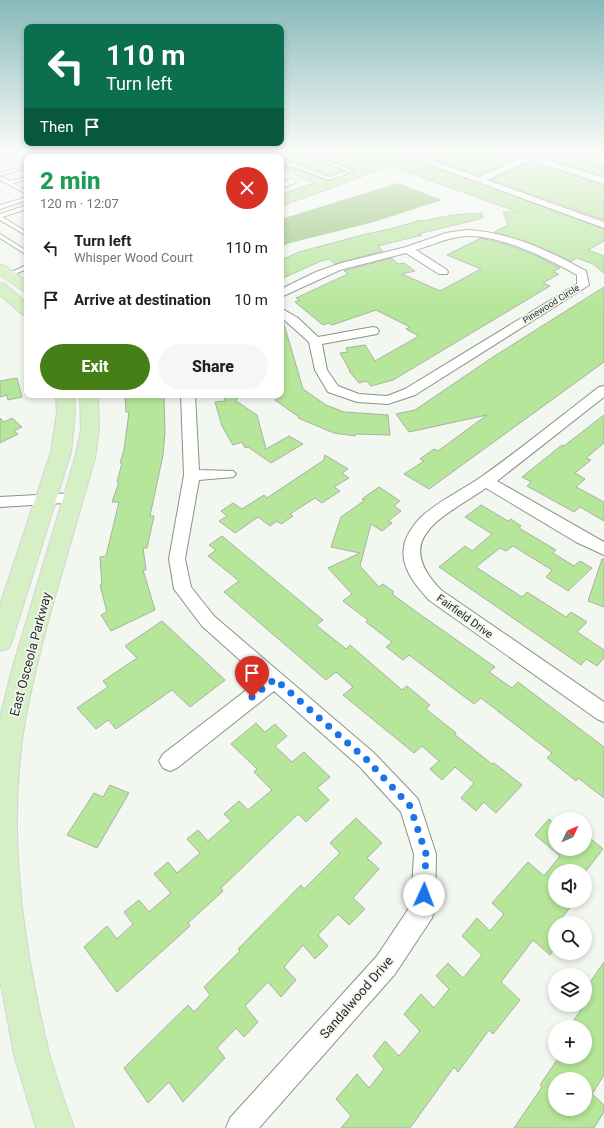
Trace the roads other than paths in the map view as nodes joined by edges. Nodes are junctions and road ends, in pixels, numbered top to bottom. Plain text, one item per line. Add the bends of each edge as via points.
1 (12, 204) edge
2 (545, 204) edge
3 (0, 207) edge
4 (24, 208) edge
5 (0, 217) edge
6 (604, 225) edge
7 (24, 232) edge
8 (0, 236) edge
9 (24, 250) edge
10 (408, 250) junction
11 (24, 268) edge
12 (443, 272) dead end
13 (2, 277) edge
14 (24, 286) edge
15 (284, 292) edge
16 (24, 307) edge
17 (284, 314) edge
18 (373, 331) dead end
19 (315, 341) junction
20 (604, 390) edge
21 (65, 398) edge
22 (89, 398) edge
23 (188, 398) edge
24 (228, 474) dead end
25 (192, 475) junction
26 (486, 481) junction
27 (47, 498) junction
28 (74, 498) junction
29 (0, 502) edge
30 (604, 549) edge
31 (0, 641) edge
32 (275, 679) junction
33 (604, 713) edge
34 (170, 760) dead end
35 (55, 1128) edge
36 (240, 1128) edge

1 - 3 lane
2 - 6 street
4 - 5 lane
5 - 7 lane
8 - 9 lane
10 - 12 street
10 - 15 street, Pinewood Circle via 345,265
10 - 19 street, Pinewood Circle via 458,234 488,234 565,263 582,273 582,284 410,392 388,400 357,398 334,389 321,370
11 - 13 lane
13 - 14 main road
13 - 16 main road
17 - 19 street
18 - 19 street
20 - 26 street, Fairfield Drive
21 - 27 main road via 62,452
22 - 28 main road, East Osceola Parkway via 90,430
23 - 25 street, Sandalwood Drive
24 - 25 street
25 - 32 street, Sandalwood Drive via 177,559 183,589 208,622
26 - 30 street
26 - 33 street, Fairfield Drive via 422,527 411,548 414,567 426,586 446,604
27 - 28 street
27 - 29 street
27 - 31 main road
28 - 35 main road, East Osceola Parkway via 23,673 12,723 4,787 3,872 12,962 32,1054
32 - 34 street
32 - 36 street, Sandalwood Drive via 367,760 410,806 426,854 424,909 386,964

